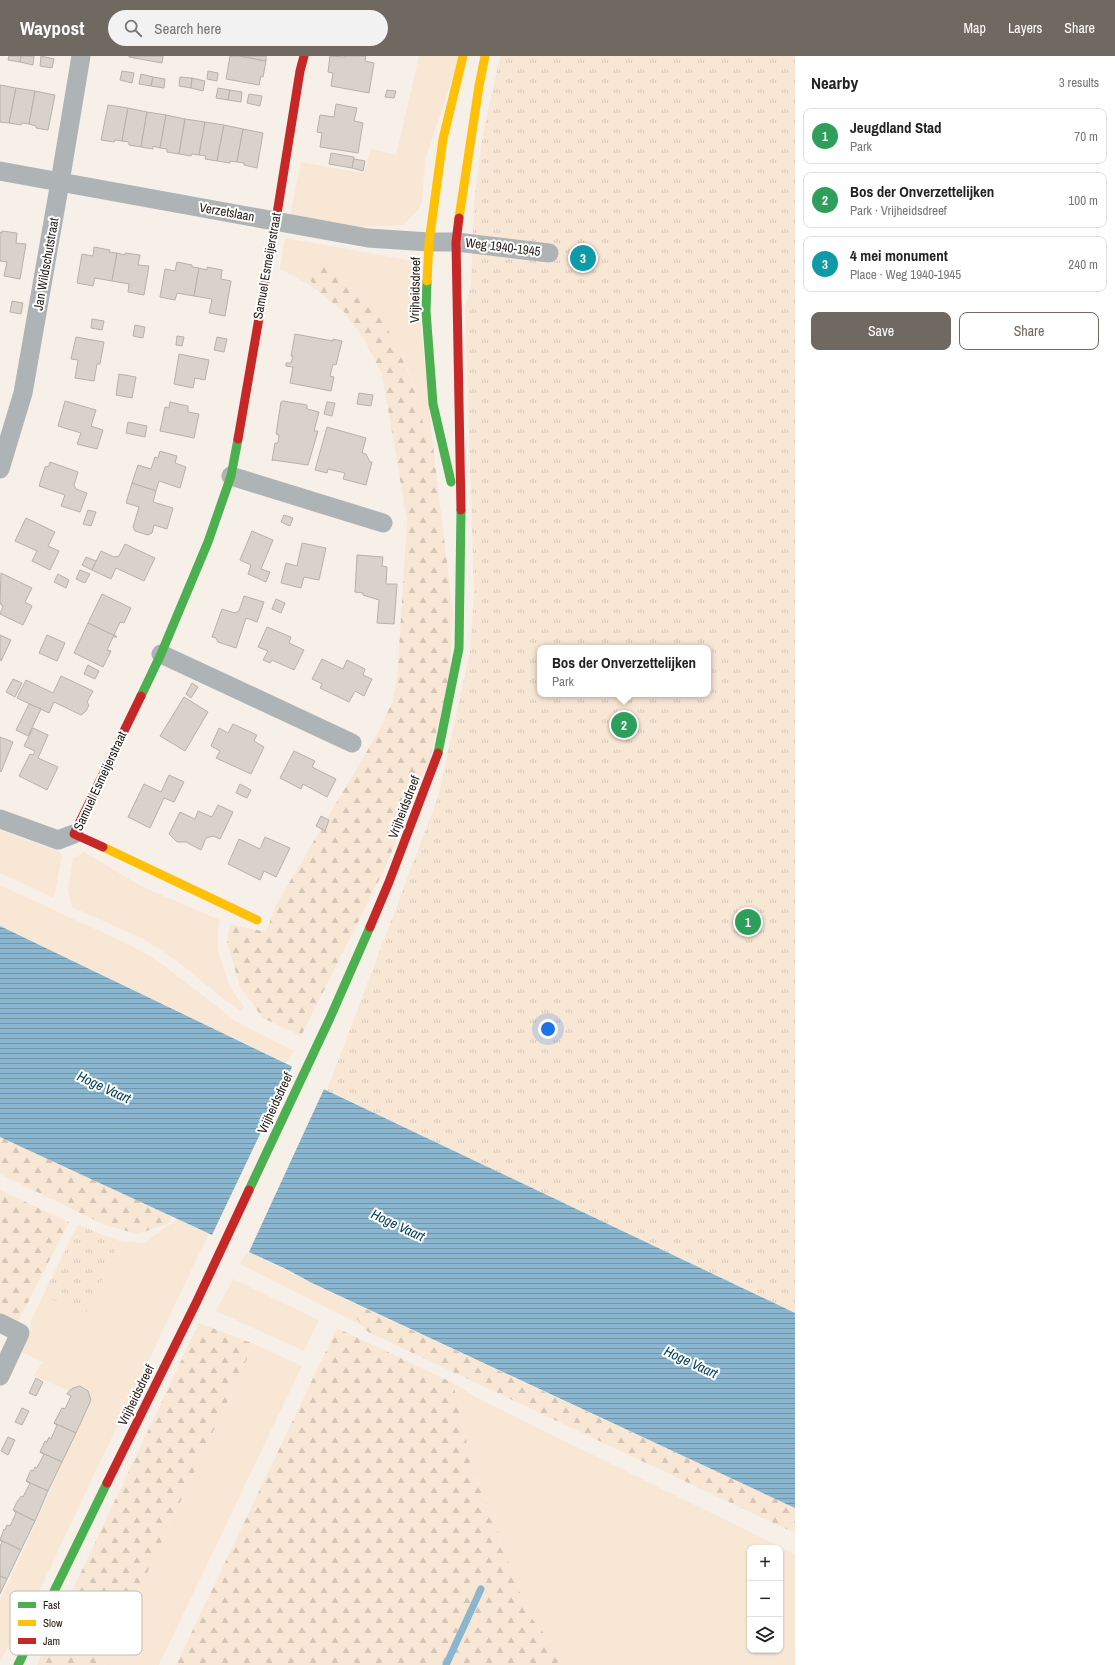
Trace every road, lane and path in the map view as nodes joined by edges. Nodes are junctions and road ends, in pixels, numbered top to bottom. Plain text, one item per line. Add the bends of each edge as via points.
1 (81, 56) edge
2 (304, 56) edge
3 (463, 56) edge
4 (485, 56) edge
5 (0, 171) edge
6 (60, 182) junction
7 (276, 220) junction
8 (429, 242) junction
9 (456, 242) junction
10 (550, 253) dead end
11 (0, 469) edge
12 (230, 476) junction
13 (383, 523) dead end
14 (460, 524) junction
15 (161, 654) junction
16 (352, 743) dead end
17 (0, 819) edge
18 (74, 834) junction
19 (257, 920) dead end
20 (0, 1323) edge
21 (0, 1376) edge
22 (54, 1591) edge
23 (23, 1655) edge
24 (18, 1665) edge

1 - 6 street, Jan Wildschutstraat
2 - 7 main road, Samuel Esmeijerstraat
3 - 8 main road, Vrijheidsdreef via 444,139
4 - 9 main road, Vrijheidsdreef
5 - 6 street, Verzetslaan
6 - 7 street, Verzetslaan
6 - 11 street, Jan Wildschutstraat via 23,393
7 - 8 street, Verzetslaan via 368,238
7 - 12 main road, Samuel Esmeijerstraat
8 - 9 street, Verzetslaan
8 - 14 main road, Vrijheidsdreef via 426,311 433,404
9 - 10 street, Weg 1940-1945
9 - 14 main road, Vrijheidsdreef
12 - 13 street
12 - 15 main road, Samuel Esmeijerstraat via 208,542
14 - 22 main road, Vrijheidsdreef via 459,648 440,749 389,882 330,1018 197,1301
15 - 16 street
15 - 18 main road, Samuel Esmeijerstraat
17 - 18 street via 58,840
18 - 19 main road, Samuel Esmeijerstraat
20 - 21 street via 20,1333
23 - 24 main road, Vrijheidsdreef

